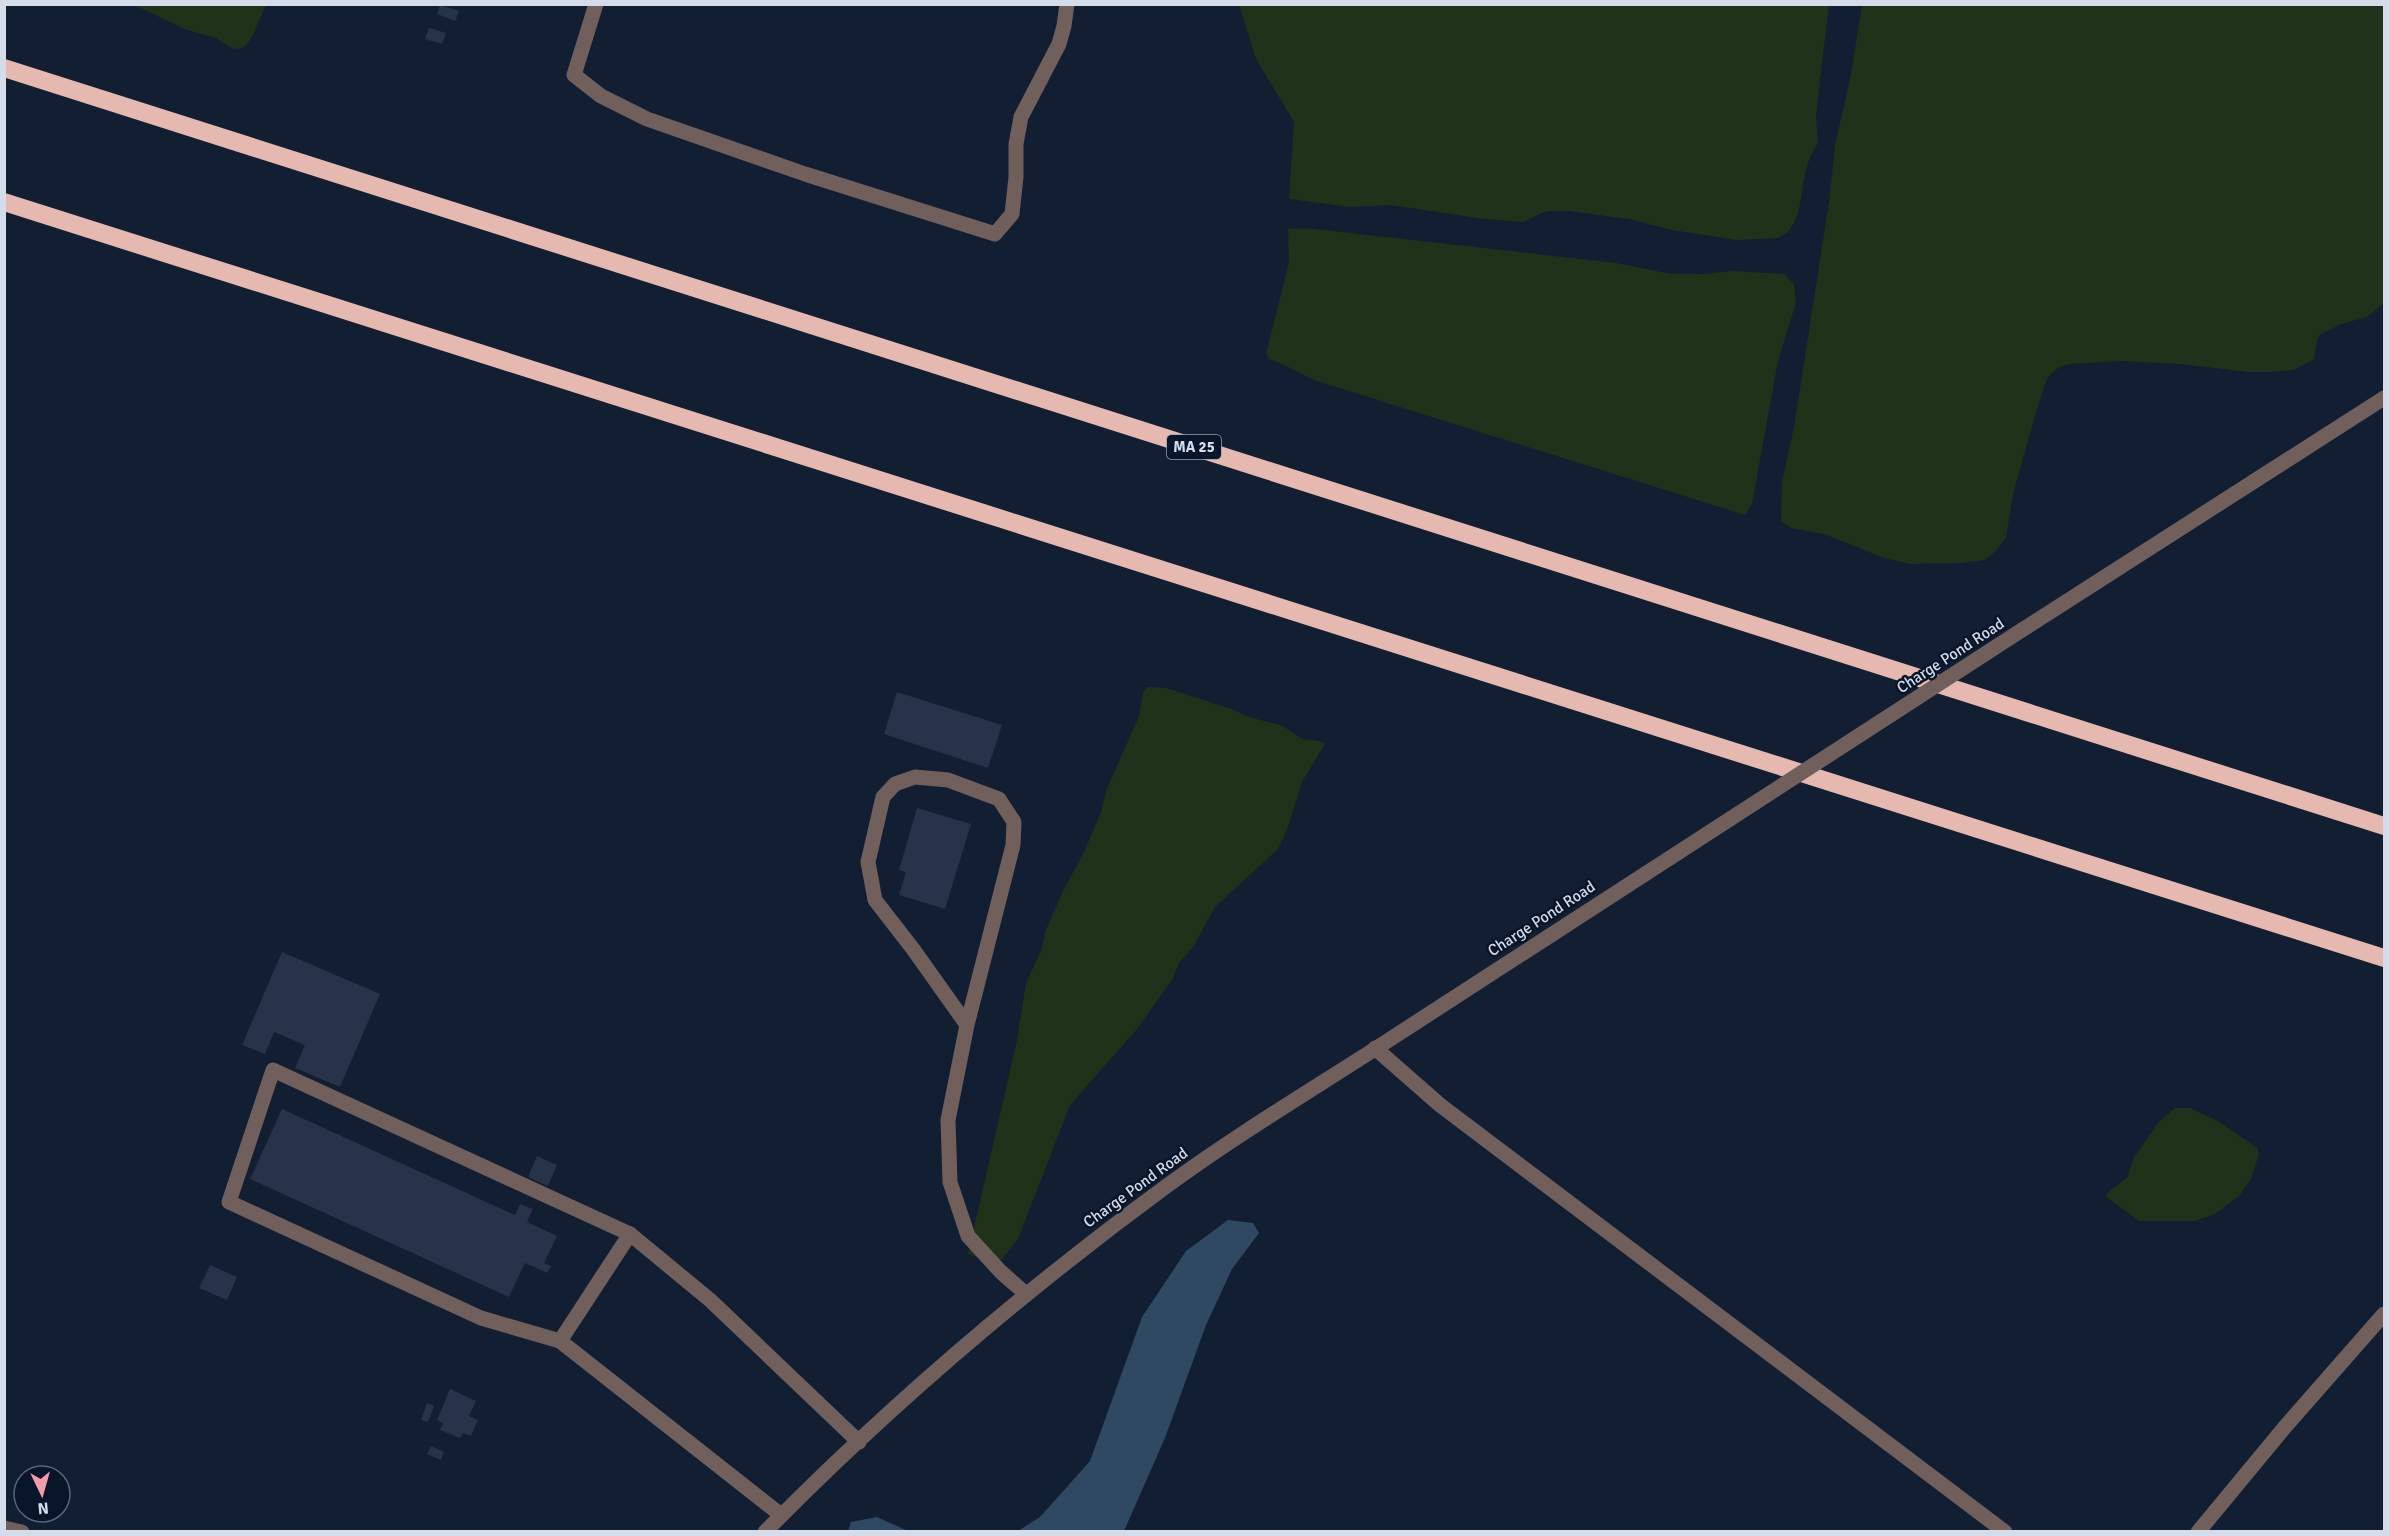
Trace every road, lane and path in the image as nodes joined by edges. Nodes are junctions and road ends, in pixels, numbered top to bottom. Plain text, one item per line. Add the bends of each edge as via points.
1 (596, 4) edge
2 (1066, 4) edge
3 (4, 68) edge
4 (4, 202) edge
5 (2385, 398) edge
6 (2385, 826) edge
7 (2385, 958) edge
8 (967, 1025) junction
9 (1375, 1048) junction
10 (630, 1234) junction
11 (1026, 1294) junction
12 (2385, 1314) edge
13 (560, 1341) junction
14 (859, 1442) junction
15 (781, 1515) junction
16 (4, 1528) edge
17 (22, 1532) edge
18 (765, 1532) edge
19 (2005, 1532) edge
20 (2198, 1532) edge

1 - 2 street via 574,75 601,96 647,119 996,234 1012,214 1021,117 1059,44
3 - 6 highway, MA 25
4 - 7 highway
5 - 9 street, Charge Pond Road, bridge
8 - 8 street via 875,900 868,862 884,797 895,784 915,777 948,780 999,799 1014,822 1013,845
8 - 11 street via 948,1120 950,1182 968,1236
9 - 11 street, Charge Pond Road via 1234,1138 1102,1233
9 - 19 street via 1440,1106
10 - 13 street
10 - 13 street via 273,1070 229,1202 481,1318
10 - 14 street via 710,1300
11 - 14 street, Charge Pond Road
12 - 20 street
13 - 15 street
14 - 15 street, Charge Pond Road
15 - 18 street, Charge Pond Road
16 - 17 street

